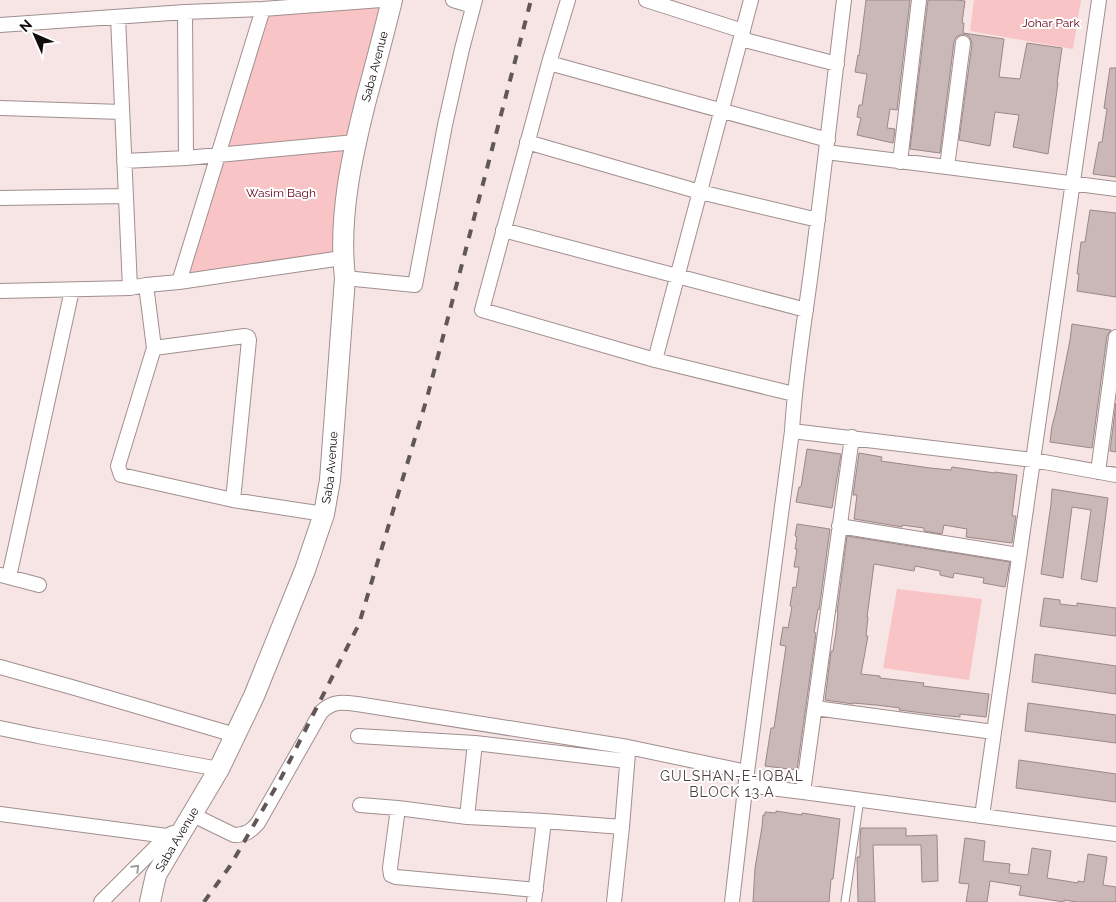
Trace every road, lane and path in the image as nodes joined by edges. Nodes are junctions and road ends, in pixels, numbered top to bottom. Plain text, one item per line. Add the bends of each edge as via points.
1 (453, 0) edge
2 (568, 0) edge
3 (646, 0) edge
4 (751, 0) edge
5 (844, 0) edge
6 (919, 0) edge
7 (1099, 0) edge
8 (366, 1) edge
9 (387, 1) edge
10 (474, 3) edge
11 (263, 8) junction
12 (185, 12) junction
13 (118, 17) junction
14 (0, 25) edge
15 (742, 35) junction
16 (963, 43) dead end
17 (548, 63) junction
18 (837, 64) junction
19 (0, 108) edge
20 (722, 111) junction
21 (122, 112) junction
22 (356, 142) junction
23 (527, 142) junction
24 (827, 146) junction
25 (218, 155) junction
26 (186, 158) junction
27 (124, 161) junction
28 (900, 162) junction
29 (948, 167) junction
30 (1073, 184) junction
31 (1116, 190) edge
32 (700, 192) junction
33 (126, 196) junction
34 (0, 198) edge
35 (818, 220) junction
36 (503, 230) junction
37 (342, 258) junction
38 (678, 276) junction
39 (345, 278) junction
40 (179, 282) junction
41 (146, 285) junction
42 (130, 288) junction
43 (72, 290) junction
44 (0, 292) edge
45 (806, 310) junction
46 (1116, 337) edge
47 (154, 348) junction
48 (655, 360) junction
49 (794, 394) junction
50 (792, 430) junction
51 (852, 438) junction
52 (1033, 460) junction
53 (1098, 472) junction
54 (1116, 475) edge
55 (232, 500) junction
56 (324, 514) junction
57 (839, 526) junction
58 (1019, 555) junction
59 (4, 576) edge
60 (39, 585) dead end
61 (0, 667) edge
62 (814, 708) junction
63 (0, 728) edge
64 (994, 732) junction
65 (235, 735) junction
66 (358, 736) dead end
67 (475, 743) junction
68 (628, 754) junction
69 (220, 769) junction
70 (747, 779) junction
71 (803, 792) junction
72 (860, 800) junction
73 (360, 805) dead end
74 (398, 808) junction
75 (0, 814) edge
76 (982, 816) junction
77 (467, 817) junction
78 (190, 821) junction
79 (544, 821) junction
80 (622, 827) junction
81 (1116, 834) edge
82 (167, 836) junction
83 (535, 896) edge
84 (102, 902) edge
85 (150, 902) edge
86 (614, 902) edge
87 (732, 902) edge
88 (845, 902) edge

1 - 10 street
2 - 17 street
3 - 15 street
4 - 15 street
5 - 18 street
6 - 28 street
7 - 30 street
8 - 9 street
8 - 11 street
9 - 22 main road, Saba Avenue
10 - 39 street via 445,125 415,285
11 - 12 street
11 - 25 street
12 - 13 street
12 - 26 street
13 - 14 street
13 - 21 street
15 - 18 street
15 - 20 street
16 - 29 street
17 - 20 street
17 - 23 street
18 - 24 street
19 - 21 street
20 - 24 street
20 - 32 street
21 - 27 street
22 - 25 street
22 - 37 main road, Saba Avenue via 345,201
23 - 32 street
23 - 36 street
24 - 28 street
24 - 35 street
25 - 26 street
25 - 40 street
26 - 27 street
27 - 33 street
28 - 29 street
29 - 30 street
30 - 31 street
30 - 52 street
32 - 35 street
32 - 38 street
33 - 34 street
33 - 42 street
35 - 45 street
36 - 38 street
36 - 48 street via 482,310
37 - 39 main road, Saba Avenue
37 - 40 street
38 - 45 street
38 - 48 street
39 - 56 main road, Saba Avenue via 330,480
40 - 41 street
41 - 42 street
41 - 47 street
42 - 43 street
43 - 44 street
43 - 59 street
45 - 49 street
46 - 53 street
47 - 55 street via 119,471
47 - 55 street via 248,337
48 - 49 street
49 - 50 street
50 - 51 street
50 - 70 street
51 - 52 street
51 - 57 street
52 - 53 street
52 - 58 street
53 - 54 street
55 - 56 street
56 - 65 main road, Saba Avenue via 305,570
57 - 58 street
57 - 62 street
58 - 64 street
59 - 60 street
61 - 65 street
62 - 64 street
62 - 71 street
63 - 69 street
64 - 76 street
65 - 69 main road, Saba Avenue
66 - 67 street
67 - 68 street
67 - 77 street
68 - 70 street
68 - 78 street via 357,704 336,703 321,712 251,831 234,835
68 - 80 street
69 - 78 main road, Saba Avenue
70 - 71 street
70 - 87 street
71 - 72 street
72 - 76 street
72 - 88 lane
73 - 74 street
74 - 77 street
74 - 83 street via 391,875
75 - 82 street
76 - 81 street
77 - 79 street
78 - 82 street
78 - 85 main road, Saba Avenue via 156,875
79 - 80 street
79 - 83 street
80 - 86 street
84 -> 82 street

